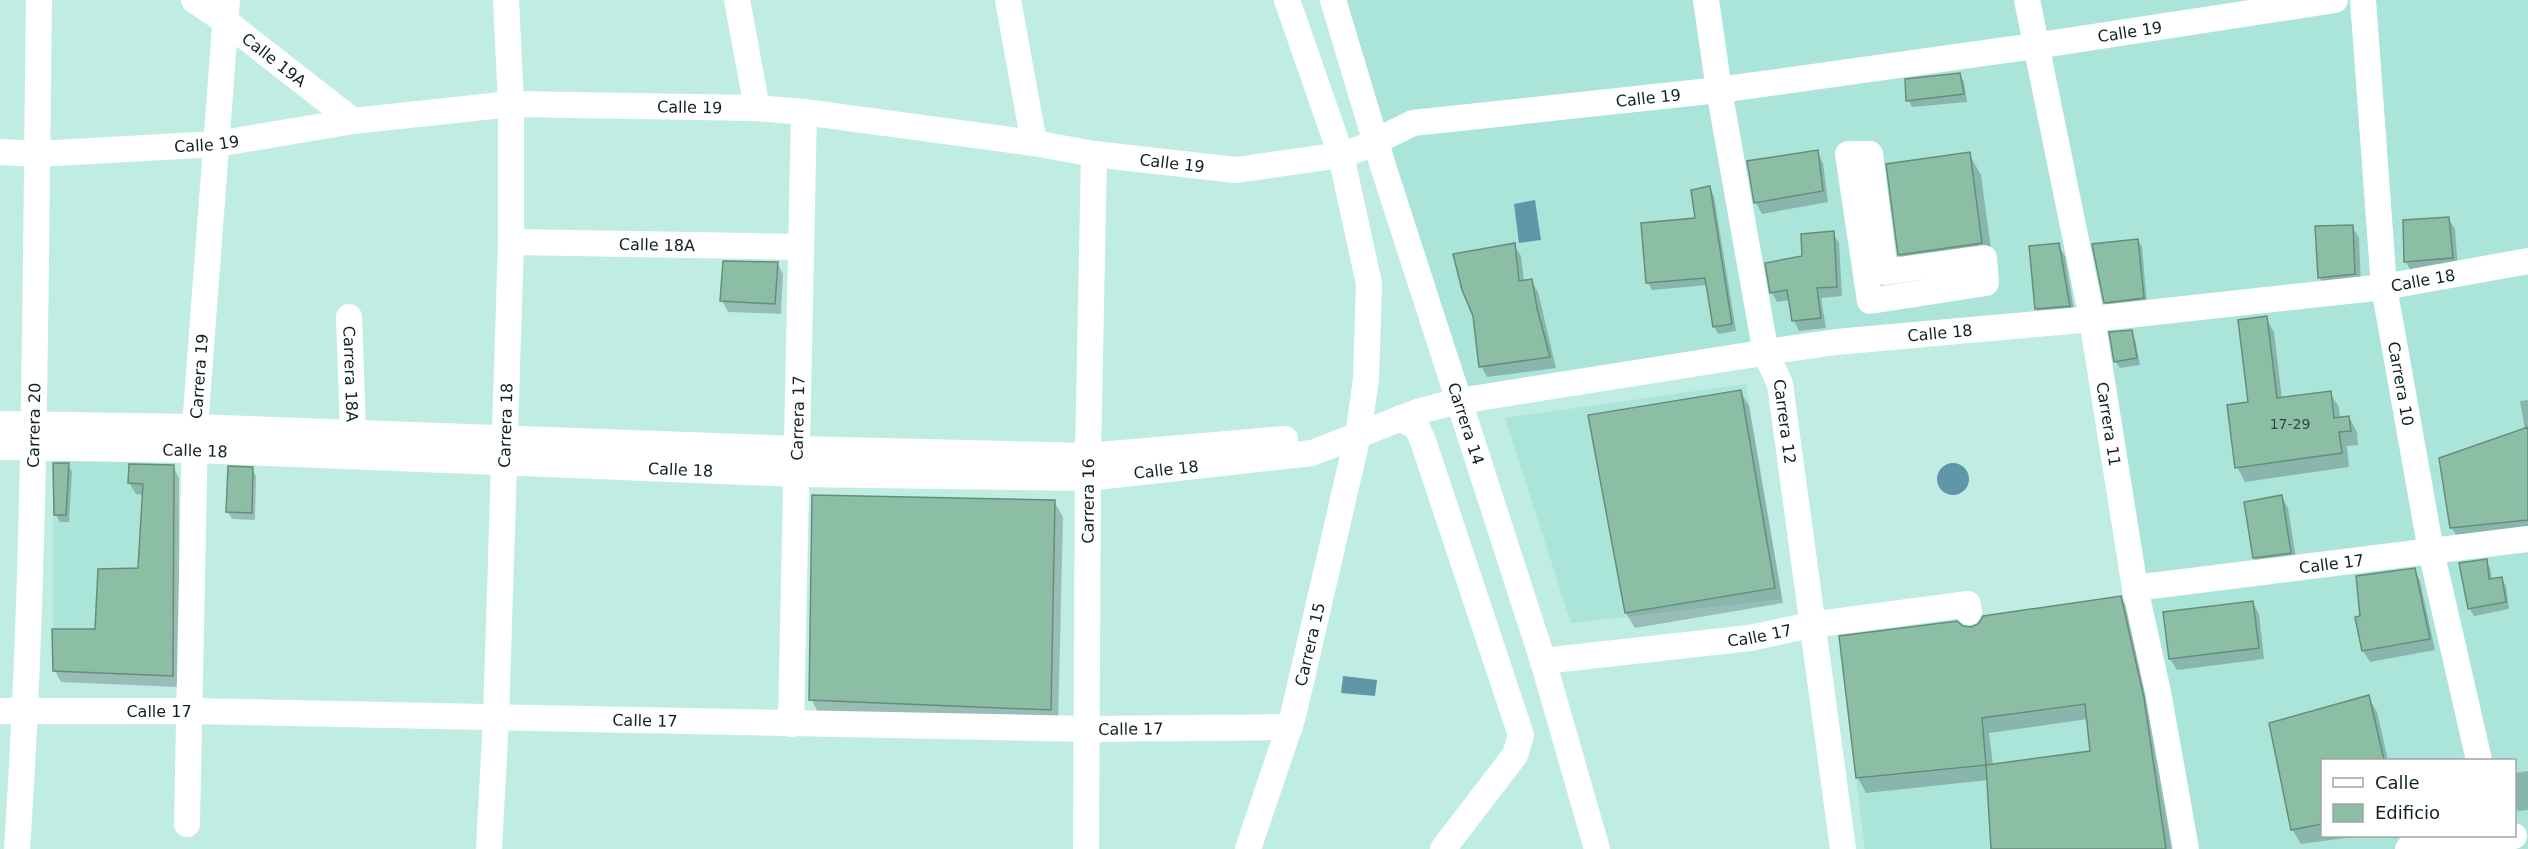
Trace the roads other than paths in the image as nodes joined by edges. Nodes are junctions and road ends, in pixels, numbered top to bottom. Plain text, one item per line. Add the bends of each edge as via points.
1 (39, 0) edge
2 (194, 0) edge
3 (506, 0) edge
4 (737, 0) edge
5 (1008, 0) edge
6 (1287, 0) edge
7 (1333, 0) edge
8 (1706, 0) edge
9 (2027, 0) edge
10 (2335, 0) edge
11 (2363, 0) edge
12 (226, 10) edge
13 (2035, 46) junction
14 (1719, 90) junction
15 (511, 104) junction
16 (757, 108) junction
17 (804, 112) junction
18 (353, 121) junction
19 (1376, 142) junction
20 (1034, 143) junction
21 (217, 144) junction
22 (0, 152) edge
23 (37, 154) junction
24 (1094, 154) junction
25 (1341, 155) junction
26 (511, 242) junction
27 (801, 247) junction
28 (1984, 258) joint
29 (2528, 261) edge
30 (2384, 287) junction
31 (349, 317) dead end
32 (2092, 319) junction
33 (1766, 354) junction
34 (1459, 401) junction
35 (1401, 418) junction
36 (0, 424) edge
37 (353, 432) junction
38 (1358, 435) junction
39 (35, 437) junction
40 (195, 438) junction
41 (0, 447) edge
42 (504, 450) junction
43 (798, 462) junction
44 (1088, 467) junction
45 (2528, 539) edge
46 (2431, 551) junction
47 (2135, 588) junction
48 (1969, 612) dead end
49 (1811, 625) junction
50 (1543, 661) junction
51 (0, 711) edge
52 (189, 711) junction
53 (26, 712) junction
54 (496, 718) junction
55 (791, 724) junction
56 (1290, 728) junction
57 (1087, 729) junction
58 (2479, 759) edge
59 (187, 824) dead end
60 (2504, 839) edge
61 (17, 849) edge
62 (489, 849) edge
63 (1086, 849) edge
64 (1248, 849) edge
65 (1443, 849) edge
66 (1597, 849) edge
67 (1843, 849) edge
68 (2186, 849) edge
69 (2408, 849) edge

1 - 23 street, Carrera 20
2 - 12 street, Calle 19A
3 - 15 street, Carrera 18
4 - 16 street
5 - 20 street
6 - 25 street
7 - 19 street, Carrera 14
8 - 14 street, Carrera 12
9 - 13 street, Carrera 11
10 - 13 street, Calle 19
11 - 30 street, Carrera 10
12 - 18 street, Calle 19A
12 - 21 street, Carrera 19
13 - 14 street, Calle 19
13 - 32 street, Carrera 11
14 - 19 street, Calle 19 via 1413,123
14 - 33 street, Carrera 12
15 - 16 street, Calle 19
15 - 18 street, Calle 19
15 - 26 street, Carrera 18
16 - 17 street, Calle 19
17 - 20 street, Calle 19
17 - 27 street, Carrera 17
18 - 21 street, Calle 19
19 - 25 street, Calle 19
19 - 34 street, Carrera 14
20 - 24 street, Calle 19
21 - 23 street, Calle 19
21 - 40 street, Carrera 19
22 - 23 street, Calle 19
23 - 39 street, Carrera 20
24 - 25 street, Calle 19 via 1236,170
24 - 44 street, Carrera 16
25 - 38 street via 1369,285 1366,379
26 - 27 street, Calle 18A
26 - 42 street, Carrera 18
27 - 43 street, Carrera 17
28 - 28 street via 1986,283 1870,301 1848,154 1870,153 1886,272
29 - 30 street, Calle 18
30 - 32 street, Calle 18
30 - 46 street, Carrera 10
31 - 37 street, Carrera 18A
32 - 33 street, Calle 18 via 1836,342
32 - 47 street, Carrera 11
33 - 34 street, Calle 18
33 - 49 street, Carrera 12 via 1780,384
34 - 35 street, Calle 18
34 - 50 street, Carrera 14
35 - 38 street, Calle 18
35 - 65 street via 1418,428 1423,441 1521,735 1515,755
36 - 39 street, Calle 18
37 - 40 street, Calle 18
37 - 42 street, Calle 18
38 - 44 street, Calle 18 via 1311,436
38 - 56 street, Carrera 15
39 - 40 street, Calle 18
39 - 41 street, Calle 18
39 - 53 street, Carrera 20
40 - 42 street, Calle 18
40 - 52 street, Carrera 19
42 - 43 street, Calle 18
42 - 54 street, Carrera 18
43 - 44 street, Calle 18
43 - 55 street, Carrera 17
44 - 57 street, Carrera 16
45 - 46 street, Calle 17
46 - 47 street, Calle 17
46 - 58 street, Carrera 10
47 - 68 street, Carrera 11
48 - 49 street, Calle 17 via 1968,604
49 - 50 street, Calle 17 via 1750,638
49 - 67 street, Carrera 12
50 - 66 street, Carrera 14
51 - 53 street, Calle 17
52 - 53 street, Calle 17
52 - 54 street, Calle 17
52 - 59 street, Carrera 19
53 - 61 street, Carrera 20
54 - 55 street, Calle 17
54 - 62 street, Carrera 18
55 - 57 street, Calle 17
56 - 57 street, Calle 17
56 - 64 street, Carrera 15
57 - 63 street, Carrera 16
60 - 69 street

